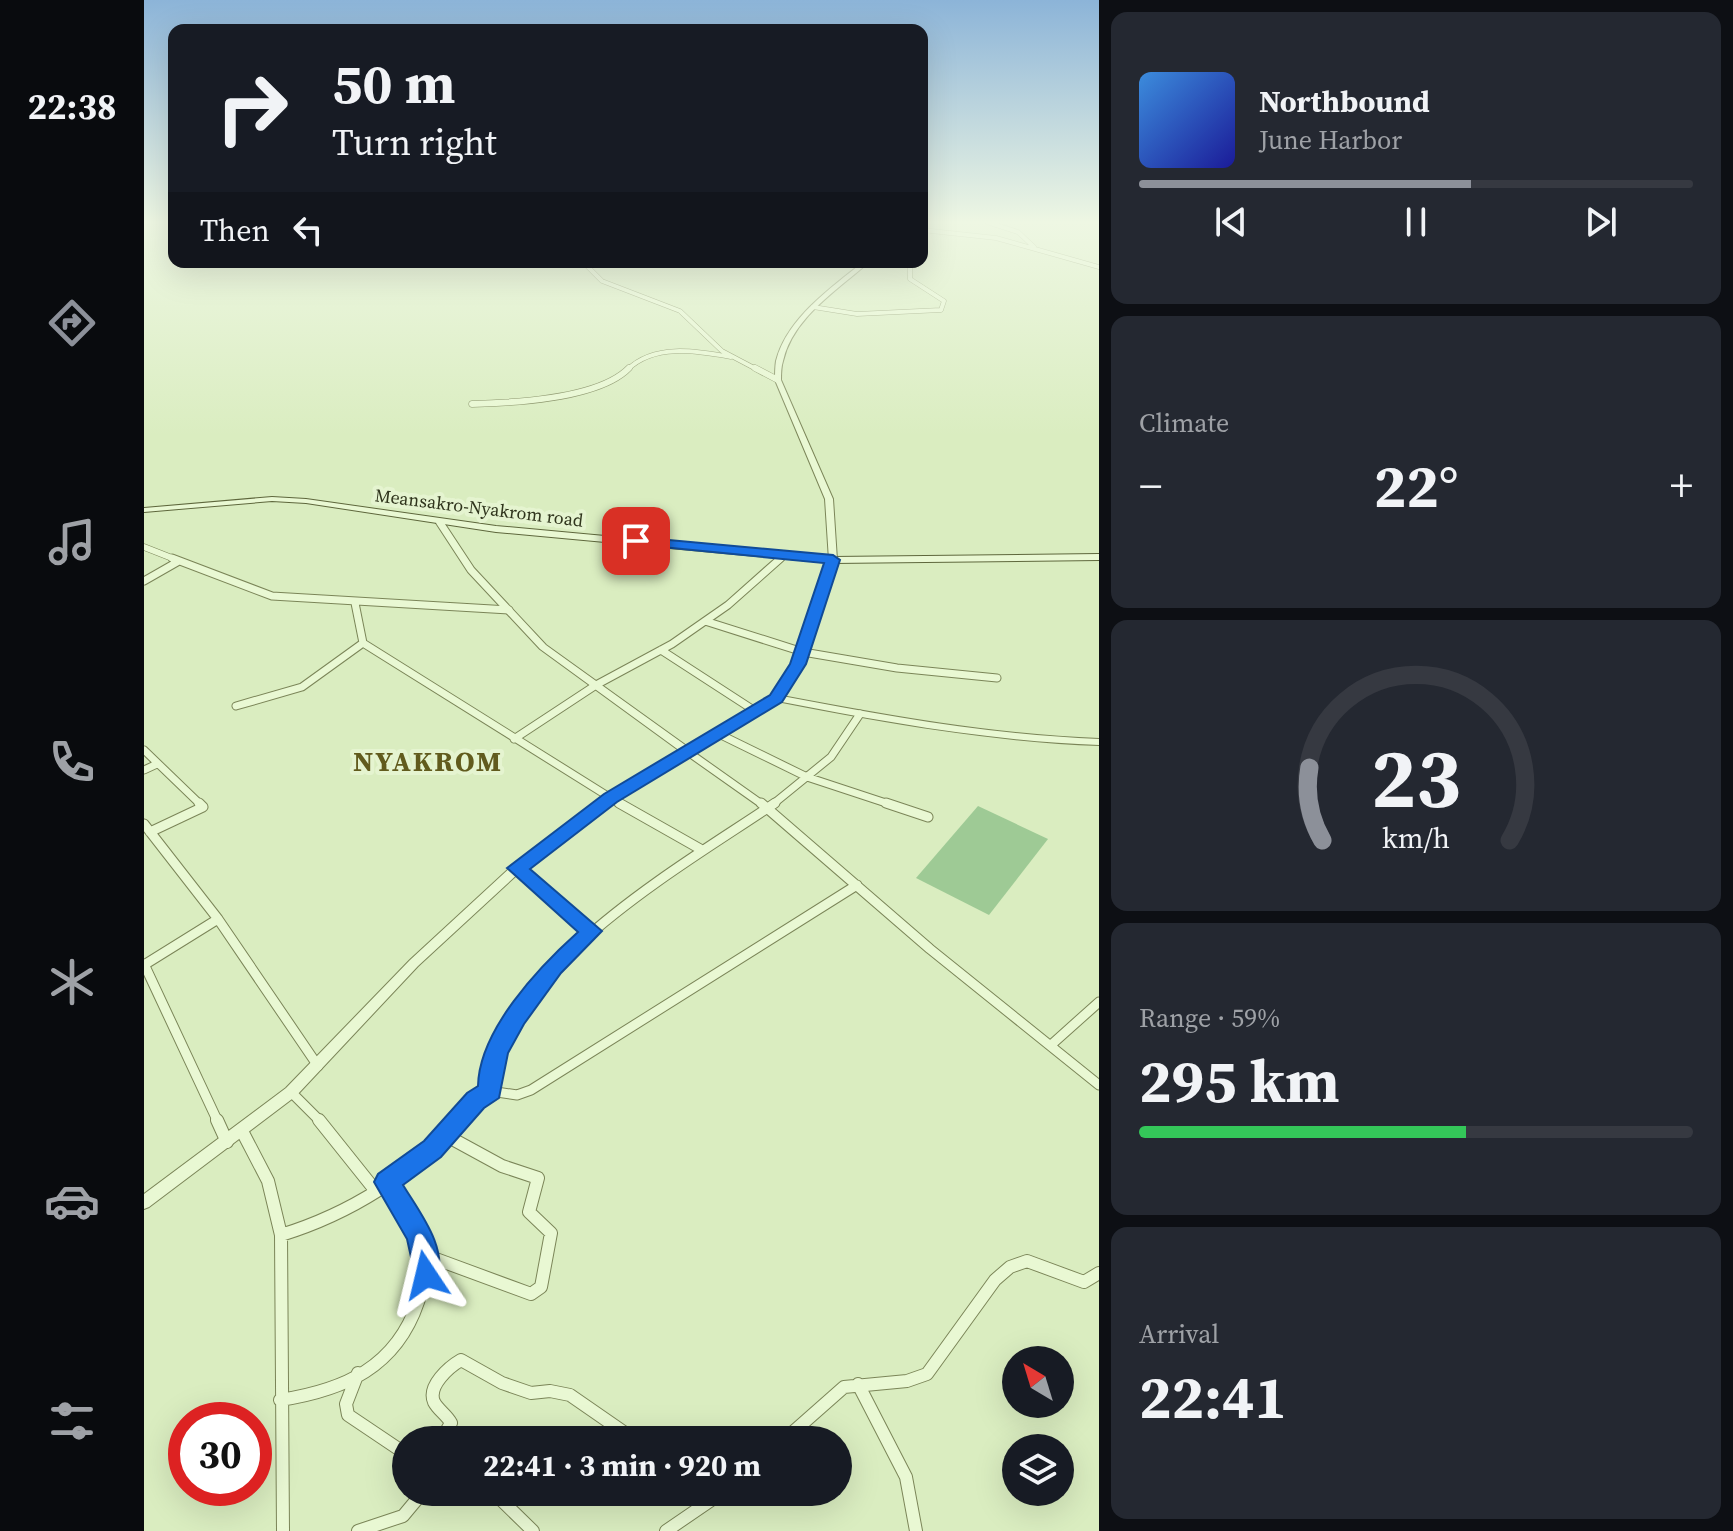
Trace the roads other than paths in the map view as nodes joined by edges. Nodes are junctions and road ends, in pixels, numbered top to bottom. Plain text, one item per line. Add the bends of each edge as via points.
1 (634, 293) edge
2 (829, 293) edge
3 (934, 293) edge
4 (813, 307) junction
5 (731, 357) junction
6 (778, 380) junction
7 (472, 404) dead end
8 (144, 510) edge
9 (440, 523) junction
10 (144, 547) edge
11 (784, 555) junction
12 (1099, 557) edge
13 (833, 560) junction
14 (179, 561) junction
15 (144, 581) edge
16 (355, 603) junction
17 (509, 610) junction
18 (705, 621) junction
19 (363, 643) junction
20 (661, 650) junction
21 (803, 652) junction
22 (997, 678) dead end
23 (596, 685) junction
24 (776, 698) junction
25 (236, 706) dead end
26 (755, 711) junction
27 (860, 714) junction
28 (719, 734) junction
29 (514, 739) junction
30 (1099, 742) edge
31 (144, 750) edge
32 (688, 752) junction
33 (157, 764) junction
34 (144, 770) edge
35 (807, 777) junction
36 (610, 798) junction
37 (769, 809) junction
38 (928, 817) dead end
39 (147, 828) edge
40 (702, 850) junction
41 (517, 868) junction
42 (857, 885) junction
43 (218, 919) junction
44 (592, 931) junction
45 (144, 965) edge
46 (1099, 1002) edge
47 (1051, 1045) junction
48 (319, 1067) junction
49 (1099, 1085) edge
50 (490, 1091) junction
51 (291, 1092) junction
52 (242, 1131) junction
53 (447, 1136) junction
54 (227, 1143) junction
55 (387, 1182) junction
56 (375, 1190) junction
57 (144, 1202) edge
58 (281, 1235) junction
59 (425, 1255) junction
60 (1099, 1273) edge
61 (358, 1373) junction
62 (858, 1384) junction
63 (280, 1400) junction
64 (449, 1426) edge
65 (615, 1426) edge
66 (799, 1426) edge
67 (392, 1445) edge
68 (411, 1506) edge
69 (507, 1506) edge
70 (702, 1506) edge
71 (283, 1531) edge
72 (358, 1531) edge
73 (533, 1531) edge
74 (666, 1531) edge
75 (916, 1531) edge

1 - 5 street via 680,311
2 - 4 street
3 - 4 street via 945,308 931,313 857,314
4 - 6 street via 780,355
5 - 6 street
5 - 7 street via 658,354 635,362 623,376 596,385
6 - 13 street via 829,499
8 - 9 main road, Meansakro-Nyakrom road via 272,499
9 - 11 main road, Meansakro-Nyakrom road
9 - 17 street via 461,558
10 - 14 street
11 - 13 main road, Meansakro-Nyakrom road
11 - 18 street
12 - 13 main road, Meansakro-Nyakrom road
13 - 21 street
14 - 15 street
14 - 16 street via 272,596
16 - 17 street
16 - 19 street
17 - 23 street via 543,647
18 - 20 street
18 - 21 street
19 - 25 street via 302,687
19 - 29 street
20 - 23 street
20 - 26 street
21 - 22 street
21 - 24 street
23 - 29 street
23 - 32 street
24 - 26 street
24 - 27 street
26 - 28 street
27 - 30 street via 1007,736
27 - 35 street via 844,743
28 - 32 street
28 - 35 street
29 - 36 street
31 - 33 street
32 - 36 street
32 - 37 street
33 - 34 street
33 - 39 street via 203,807
35 - 37 street
35 - 38 street
36 - 40 street
36 - 41 street
37 - 40 street
37 - 42 street
39 - 43 street
40 - 44 street
41 - 44 street
41 - 48 street via 414,963
42 - 47 street
42 - 50 street via 531,1090 517,1095
43 - 45 street
43 - 48 street
44 - 50 street via 553,967 516,1018 497,1051
45 - 54 street
46 - 47 street
47 - 49 street
48 - 51 street
50 - 53 street
51 - 52 street
51 - 56 street
52 - 54 street
52 - 58 street via 275,1194
53 - 55 street
53 - 59 street via 502,1166 538,1178 529,1212 548,1228 551,1238 541,1287 531,1294
54 - 57 street
55 - 56 street
55 - 59 street via 419,1234
56 - 58 street via 308,1228
58 - 63 street
59 - 61 street via 426,1275 409,1327 392,1350
60 - 62 street via 1084,1282 1027,1261 1010,1267 927,1374 907,1381
61 - 63 street via 332,1388
61 - 67 street via 346,1404 348,1415
62 - 66 street via 844,1387
62 - 75 street via 906,1477
63 - 71 street
64 - 65 street via 448,1415 433,1395 450,1366 461,1360 531,1393 570,1395
68 - 72 street via 403,1516
69 - 73 street
70 - 74 street

